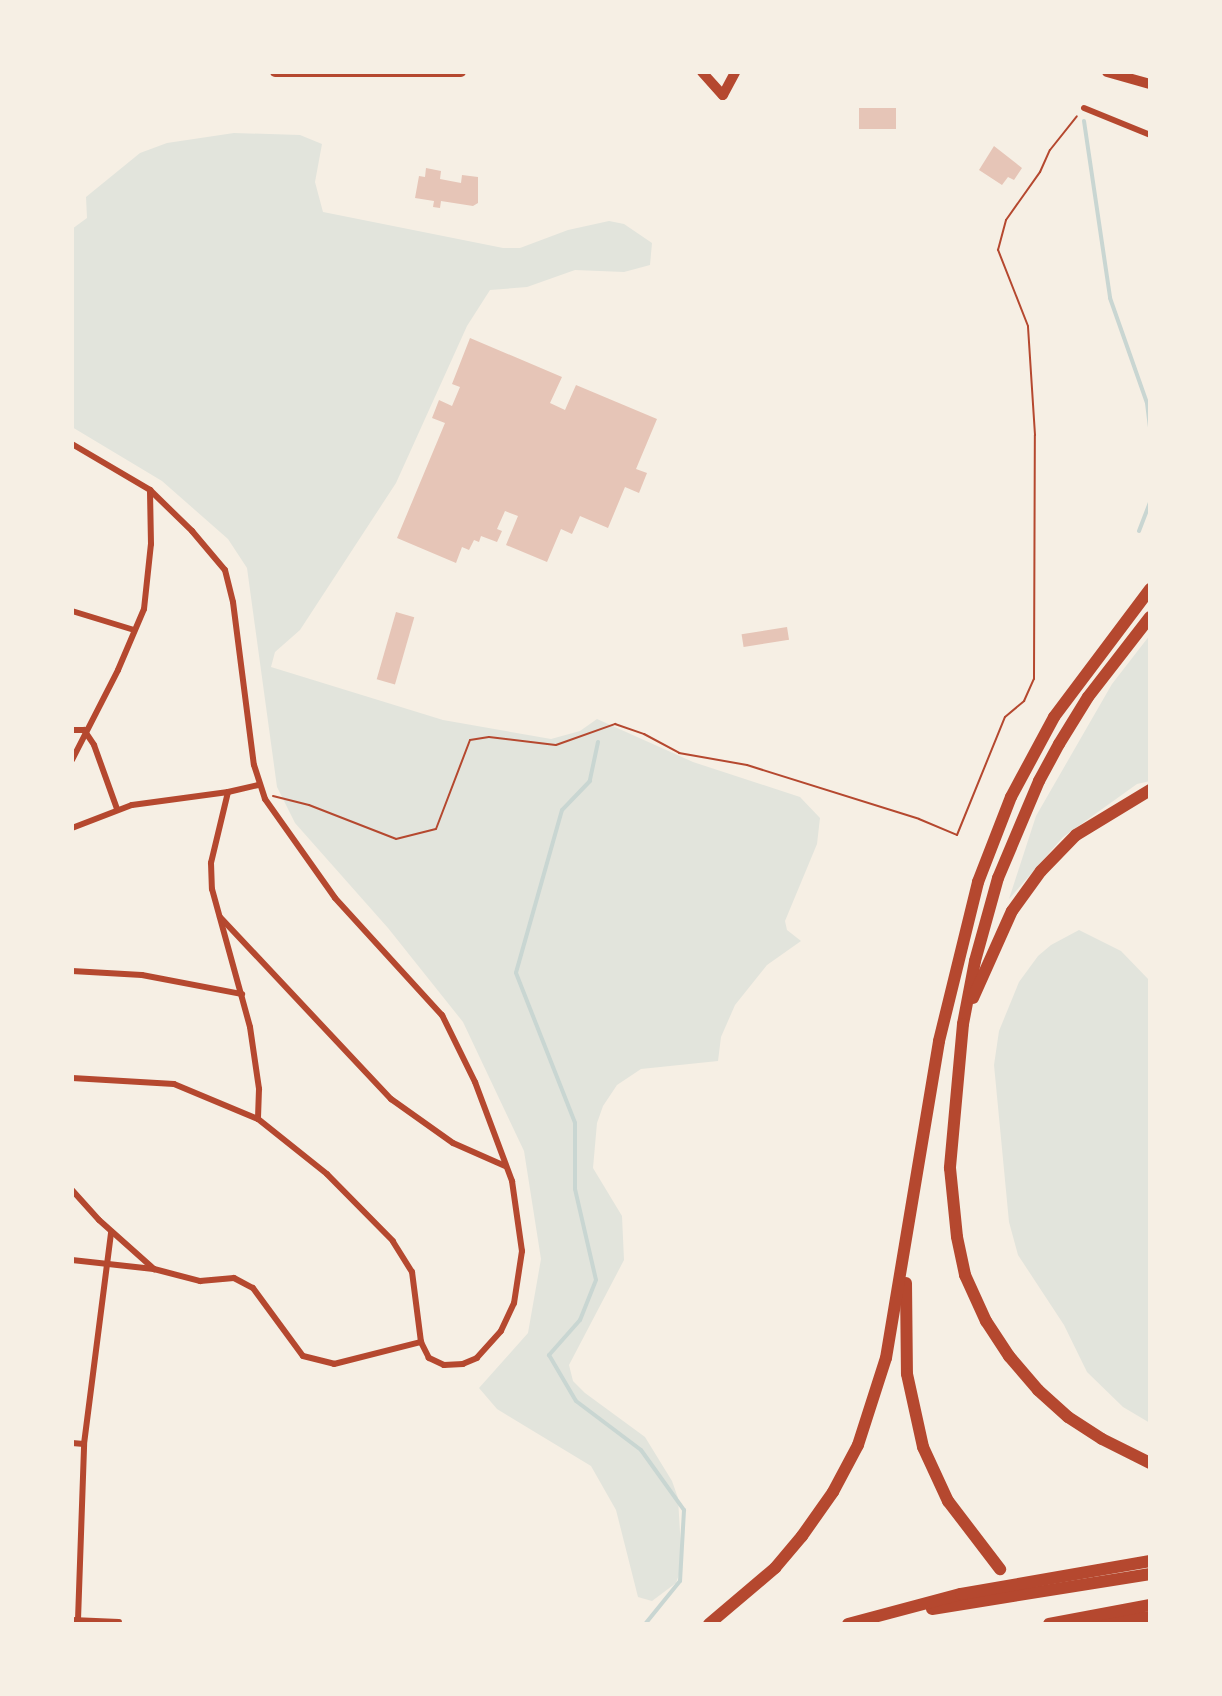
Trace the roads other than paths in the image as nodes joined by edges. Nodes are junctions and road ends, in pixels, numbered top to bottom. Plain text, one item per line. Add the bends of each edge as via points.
1 (275, 72) edge
2 (461, 72) edge
3 (702, 72) edge
4 (735, 72) edge
5 (1107, 72) edge
6 (1150, 84) edge
7 (1084, 108) road end
8 (1150, 135) edge
9 (72, 444) edge
10 (150, 490) junction
11 (1150, 589) edge
12 (72, 611) edge
13 (1150, 617) edge
14 (134, 630) junction
15 (72, 730) edge
16 (84, 730) junction
17 (72, 760) edge
18 (258, 785) junction
19 (1150, 790) edge
20 (228, 792) junction
21 (117, 809) junction
22 (72, 828) edge
23 (220, 917) junction
24 (72, 971) edge
25 (242, 994) junction
26 (963, 1024) junction
27 (72, 1078) edge
28 (258, 1119) junction
29 (505, 1166) junction
30 (72, 1190) edge
31 (111, 1232) junction
32 (907, 1248) junction
33 (72, 1260) edge
34 (104, 1264) junction
35 (154, 1269) junction
36 (421, 1342) junction
37 (72, 1443) edge
38 (84, 1444) junction
39 (1150, 1463) edge
40 (1150, 1561) edge
41 (1000, 1569) dead end
42 (1150, 1574) edge
43 (1150, 1605) edge
44 (889, 1614) junction
45 (1150, 1617) edge
46 (75, 1620) edge
47 (119, 1622) dead end
48 (709, 1624) edge
49 (848, 1624) edge
50 (1049, 1624) edge
51 (1084, 1624) edge

1 - 2 main road
3 - 4 main road via 723,95
5 - 6 main road
7 - 8 street
9 - 10 street
10 - 14 street via 149,583
10 - 18 street via 225,570
11 - 32 highway via 1054,717 1011,797 978,882 939,1041
12 - 14 street
13 - 26 highway via 1088,697 1039,781 998,878
14 - 16 street
15 - 16 street
16 - 17 street
16 - 21 street
18 - 20 street
18 - 29 street via 335,898 442,1015 475,1082
19 - 26 highway via 1076,835 1041,871 1003,929
20 - 21 street
20 - 23 street via 211,863
21 - 22 street
23 - 25 street
23 - 29 street via 391,1099 453,1143
24 - 25 street via 142,975
25 - 28 street via 259,1089
26 - 39 highway via 950,1168 965,1275 986,1321 1038,1390 1068,1417
27 - 28 street via 174,1084
28 - 36 street via 327,1174 393,1241 412,1272
29 - 36 street via 522,1251 514,1303 501,1331 477,1358 463,1364 444,1365 429,1358
30 - 31 street
31 - 34 street
31 - 35 street
32 - 41 highway via 907,1374 923,1447 948,1501
32 - 48 highway via 886,1358 869,1418 846,1468 819,1514 775,1568
33 - 34 street
34 - 35 street
34 - 38 street
35 - 36 street via 200,1281 234,1278 253,1288 303,1356 334,1364
37 - 38 street
38 - 46 street
40 - 44 highway via 961,1594
42 - 44 highway
43 - 50 highway
44 - 49 highway
45 - 51 highway
46 - 47 street

